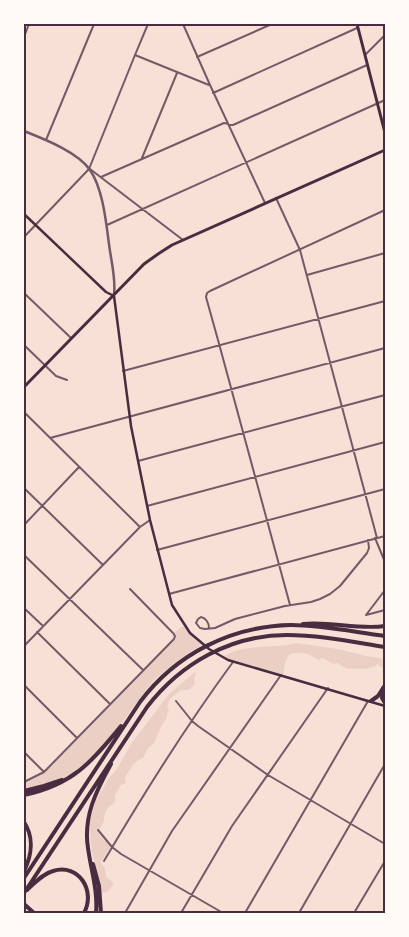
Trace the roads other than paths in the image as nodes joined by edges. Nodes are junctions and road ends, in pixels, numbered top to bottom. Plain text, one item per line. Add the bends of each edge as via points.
1 (29, 24) edge
2 (94, 24) edge
3 (148, 24) edge
4 (183, 24) edge
5 (272, 24) edge
6 (357, 26) edge
7 (385, 35) edge
8 (24, 36) edge
9 (134, 55) junction
10 (365, 55) junction
11 (197, 58) junction
12 (367, 65) junction
13 (177, 73) junction
14 (210, 86) junction
15 (213, 93) junction
16 (385, 100) edge
17 (377, 103) junction
18 (228, 124) junction
19 (24, 131) edge
20 (385, 133) edge
21 (46, 140) junction
22 (385, 150) edge
23 (142, 158) junction
24 (246, 162) junction
25 (90, 169) junction
26 (101, 177) junction
27 (276, 198) junction
28 (265, 203) junction
29 (142, 208) junction
30 (385, 210) edge
31 (24, 214) edge
32 (35, 225) junction
33 (107, 225) junction
34 (24, 237) edge
35 (184, 240) junction
36 (300, 250) junction
37 (385, 254) edge
38 (307, 275) junction
39 (24, 292) edge
40 (114, 296) junction
41 (385, 301) edge
42 (318, 319) junction
43 (71, 338) junction
44 (24, 345) edge
45 (220, 345) junction
46 (385, 348) edge
47 (330, 362) junction
48 (45, 365) junction
49 (123, 371) junction
50 (67, 380) dead end
51 (24, 387) edge
52 (232, 389) junction
53 (385, 395) edge
54 (342, 406) junction
55 (24, 412) edge
56 (130, 417) junction
57 (244, 433) junction
58 (50, 438) junction
59 (385, 442) edge
60 (354, 450) junction
61 (138, 461) junction
62 (79, 467) junction
63 (256, 476) junction
64 (24, 488) edge
65 (385, 489) edge
66 (366, 494) junction
67 (42, 506) junction
68 (147, 506) junction
69 (150, 520) junction
70 (267, 520) junction
71 (24, 525) edge
72 (140, 527) junction
73 (385, 536) edge
74 (376, 538) junction
75 (368, 540) junction
76 (157, 550) junction
77 (24, 555) edge
78 (385, 562) edge
79 (279, 564) junction
80 (103, 565) junction
81 (130, 589) dead end
82 (385, 590) edge
83 (169, 594) junction
84 (70, 599) junction
85 (290, 605) junction
86 (24, 608) edge
87 (385, 610) edge
88 (43, 626) junction
89 (282, 626) junction
90 (385, 626) edge
91 (209, 628) junction
92 (38, 632) junction
93 (385, 636) edge
94 (24, 646) edge
95 (385, 647) edge
96 (233, 662) junction
97 (143, 670) junction
98 (281, 675) junction
99 (24, 685) edge
100 (385, 685) edge
101 (328, 688) junction
102 (176, 701) dead end
103 (370, 701) junction
104 (110, 704) junction
105 (385, 704) edge
106 (136, 708) junction
107 (192, 721) junction
108 (129, 732) junction
109 (77, 738) junction
110 (230, 749) junction
111 (24, 752) edge
112 (385, 764) edge
113 (44, 772) junction
114 (73, 775) junction
115 (268, 775) junction
116 (24, 782) edge
117 (24, 791) edge
118 (24, 795) edge
119 (310, 800) junction
120 (24, 822) edge
121 (351, 824) junction
122 (98, 830) dead end
123 (385, 844) edge
124 (88, 847) junction
125 (112, 847) junction
126 (104, 861) dead end
127 (385, 861) edge
128 (150, 870) junction
129 (24, 871) edge
130 (24, 878) edge
131 (24, 893) edge
132 (192, 895) junction
133 (24, 905) edge
134 (30, 913) edge
135 (34, 913) edge
136 (84, 913) edge
137 (96, 913) edge
138 (101, 913) edge
139 (125, 913) edge
140 (182, 913) edge
141 (224, 913) edge
142 (245, 913) edge
143 (299, 913) edge
144 (354, 913) edge

1 - 8 street
2 - 21 street
3 - 9 street
4 - 11 street
5 - 11 street
6 - 10 main road
6 - 15 street
7 - 10 street
9 - 13 street
9 - 25 street
10 - 12 main road
11 - 14 street
12 - 17 main road
12 - 18 street via 233,125
13 - 14 street
13 - 23 street
14 - 15 street
15 - 18 street
16 - 17 street
17 - 20 main road
17 - 24 street
18 - 23 street via 224,122
18 - 24 street
19 - 21 street
21 - 25 street
22 - 27 main road
23 - 26 street
24 - 28 street
24 - 29 street
25 - 26 street
25 - 32 street
25 - 33 street via 100,192
26 - 29 street
27 - 28 main road
27 - 36 street
28 - 35 main road
29 - 33 street
29 - 35 street
30 - 36 street
31 - 32 main road
32 - 34 street
32 - 40 main road
33 - 40 street
35 - 40 main road via 144,264
36 - 38 street
36 - 45 street via 208,292 206,297
37 - 38 street
38 - 42 street
39 - 43 street
40 - 43 main road
40 - 49 main road
41 - 42 street
42 - 45 street
42 - 47 street
43 - 48 main road
44 - 48 street
45 - 49 street
45 - 52 street
46 - 47 street
47 - 52 street
47 - 54 street
48 - 50 street via 56,376
48 - 51 main road
49 - 56 main road
52 - 56 street
52 - 57 street
53 - 54 street
54 - 57 street
54 - 60 street
55 - 58 street
56 - 58 street
56 - 61 main road
57 - 61 street
57 - 63 street
58 - 62 street
59 - 60 street
60 - 63 street
60 - 66 street
61 - 68 main road
62 - 67 street
62 - 72 street
63 - 68 street
63 - 70 street
64 - 67 street
65 - 66 street
66 - 70 street
66 - 74 street
67 - 71 street
67 - 80 street
68 - 69 main road
69 - 72 street
69 - 76 main road
70 - 76 street
70 - 79 street
72 - 80 street
73 - 74 street
74 - 75 street
74 - 78 street
75 - 79 street
75 - 85 street via 367,553 328,596
76 - 83 main road
77 - 84 street
79 - 83 street
79 - 85 street
80 - 84 street
81 - 97 street via 175,636
82 - 87 street via 366,615
83 - 96 main road via 190,633 209,650
84 - 88 street
84 - 97 street
85 - 91 street
86 - 88 street
88 - 92 street
89 - 90 highway via 312,623
89 - 93 highway via 320,627
89 - 106 highway via 237,633 196,651 160,679
91 - 91 street via 204,618 197,620 199,627
92 - 94 street
92 - 104 street
95 - 108 highway via 294,635 265,636 236,643 202,657 177,674 151,701
96 - 98 main road
96 - 107 street
97 - 104 street
98 - 101 main road
98 - 110 street
99 - 109 street
100 - 103 highway
100 - 105 highway via 382,695
101 - 103 main road
101 - 115 street
102 - 107 street
103 - 105 main road
103 - 119 street
104 - 109 street
106 - 114 highway via 96,756
106 - 130 highway
107 - 110 street
107 - 125 street
108 - 124 highway via 94,797 88,822
108 - 131 highway
109 - 113 street
110 - 115 street
110 - 128 street via 172,831
111 - 113 street
112 - 121 street
113 - 116 street
114 - 117 highway
114 - 118 highway via 51,788
115 - 119 street
115 - 132 street via 232,826
119 - 121 street
119 - 142 street
120 - 129 highway via 31,841
121 - 123 street
121 - 143 street
122 - 125 street
124 - 137 highway via 96,890
124 - 138 highway via 99,886
125 - 126 street
125 - 128 street
127 - 144 street
128 - 132 street
128 - 139 street
131 - 136 highway via 50,872 71,872 81,878 87,888 89,900
132 - 140 street
132 - 141 street
133 - 134 highway
133 - 135 highway

